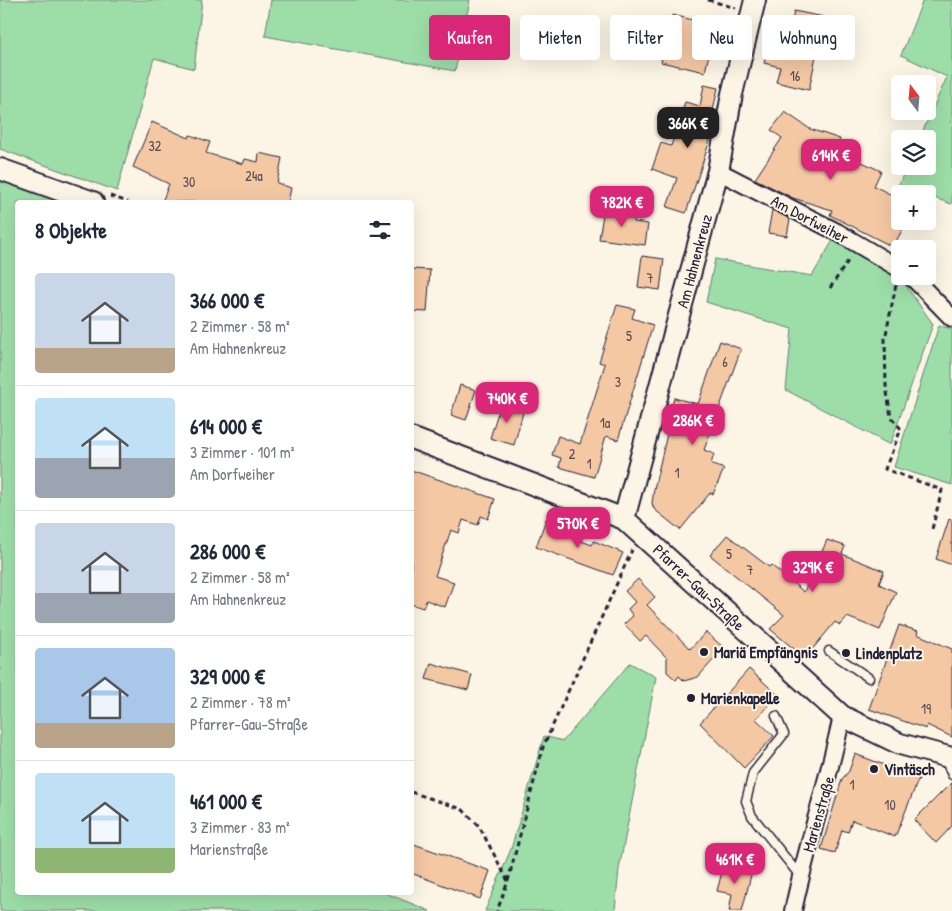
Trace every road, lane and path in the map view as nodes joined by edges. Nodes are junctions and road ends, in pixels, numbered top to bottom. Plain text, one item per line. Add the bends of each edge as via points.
1 (708, 0) edge
2 (753, 6) edge
3 (0, 169) edge
4 (718, 171) junction
5 (87, 200) edge
6 (856, 250) dead end
7 (891, 271) edge
8 (896, 285) edge
9 (920, 285) edge
10 (830, 288) dead end
11 (952, 318) edge
12 (414, 439) edge
13 (624, 519) junction
14 (932, 529) dead end
15 (641, 533) junction
16 (829, 651) dead end
17 (869, 678) dead end
18 (776, 716) dead end
19 (842, 716) junction
20 (947, 757) edge
21 (952, 775) edge
22 (414, 793) edge
23 (800, 876) junction
24 (508, 881) junction
25 (497, 911) edge
26 (792, 911) edge

1 - 2 path
2 - 4 street, Am Hahnenkreuz
3 - 5 street
4 - 7 street, Am Dorfweiher via 837,232
4 - 13 street, Am Hahnenkreuz
6 - 10 path
8 - 14 path via 885,339 886,386 891,417 900,430 885,469 942,490
9 - 11 street
12 - 13 street, Pfarrer-Gau-Straße
13 - 15 street, Pfarrer-Gau-Straße
15 - 19 street, Pfarrer-Gau-Straße
15 - 24 path via 543,746
16 - 17 lane
18 - 23 lane via 784,734 753,774 746,800 752,816
19 - 20 street, Pfarrer-Gau-Straße via 900,744
19 - 23 street, Marienstraße via 830,772
20 - 21 lane
22 - 24 path via 462,809 479,826
23 - 26 street, Marienstraße
24 - 25 path

